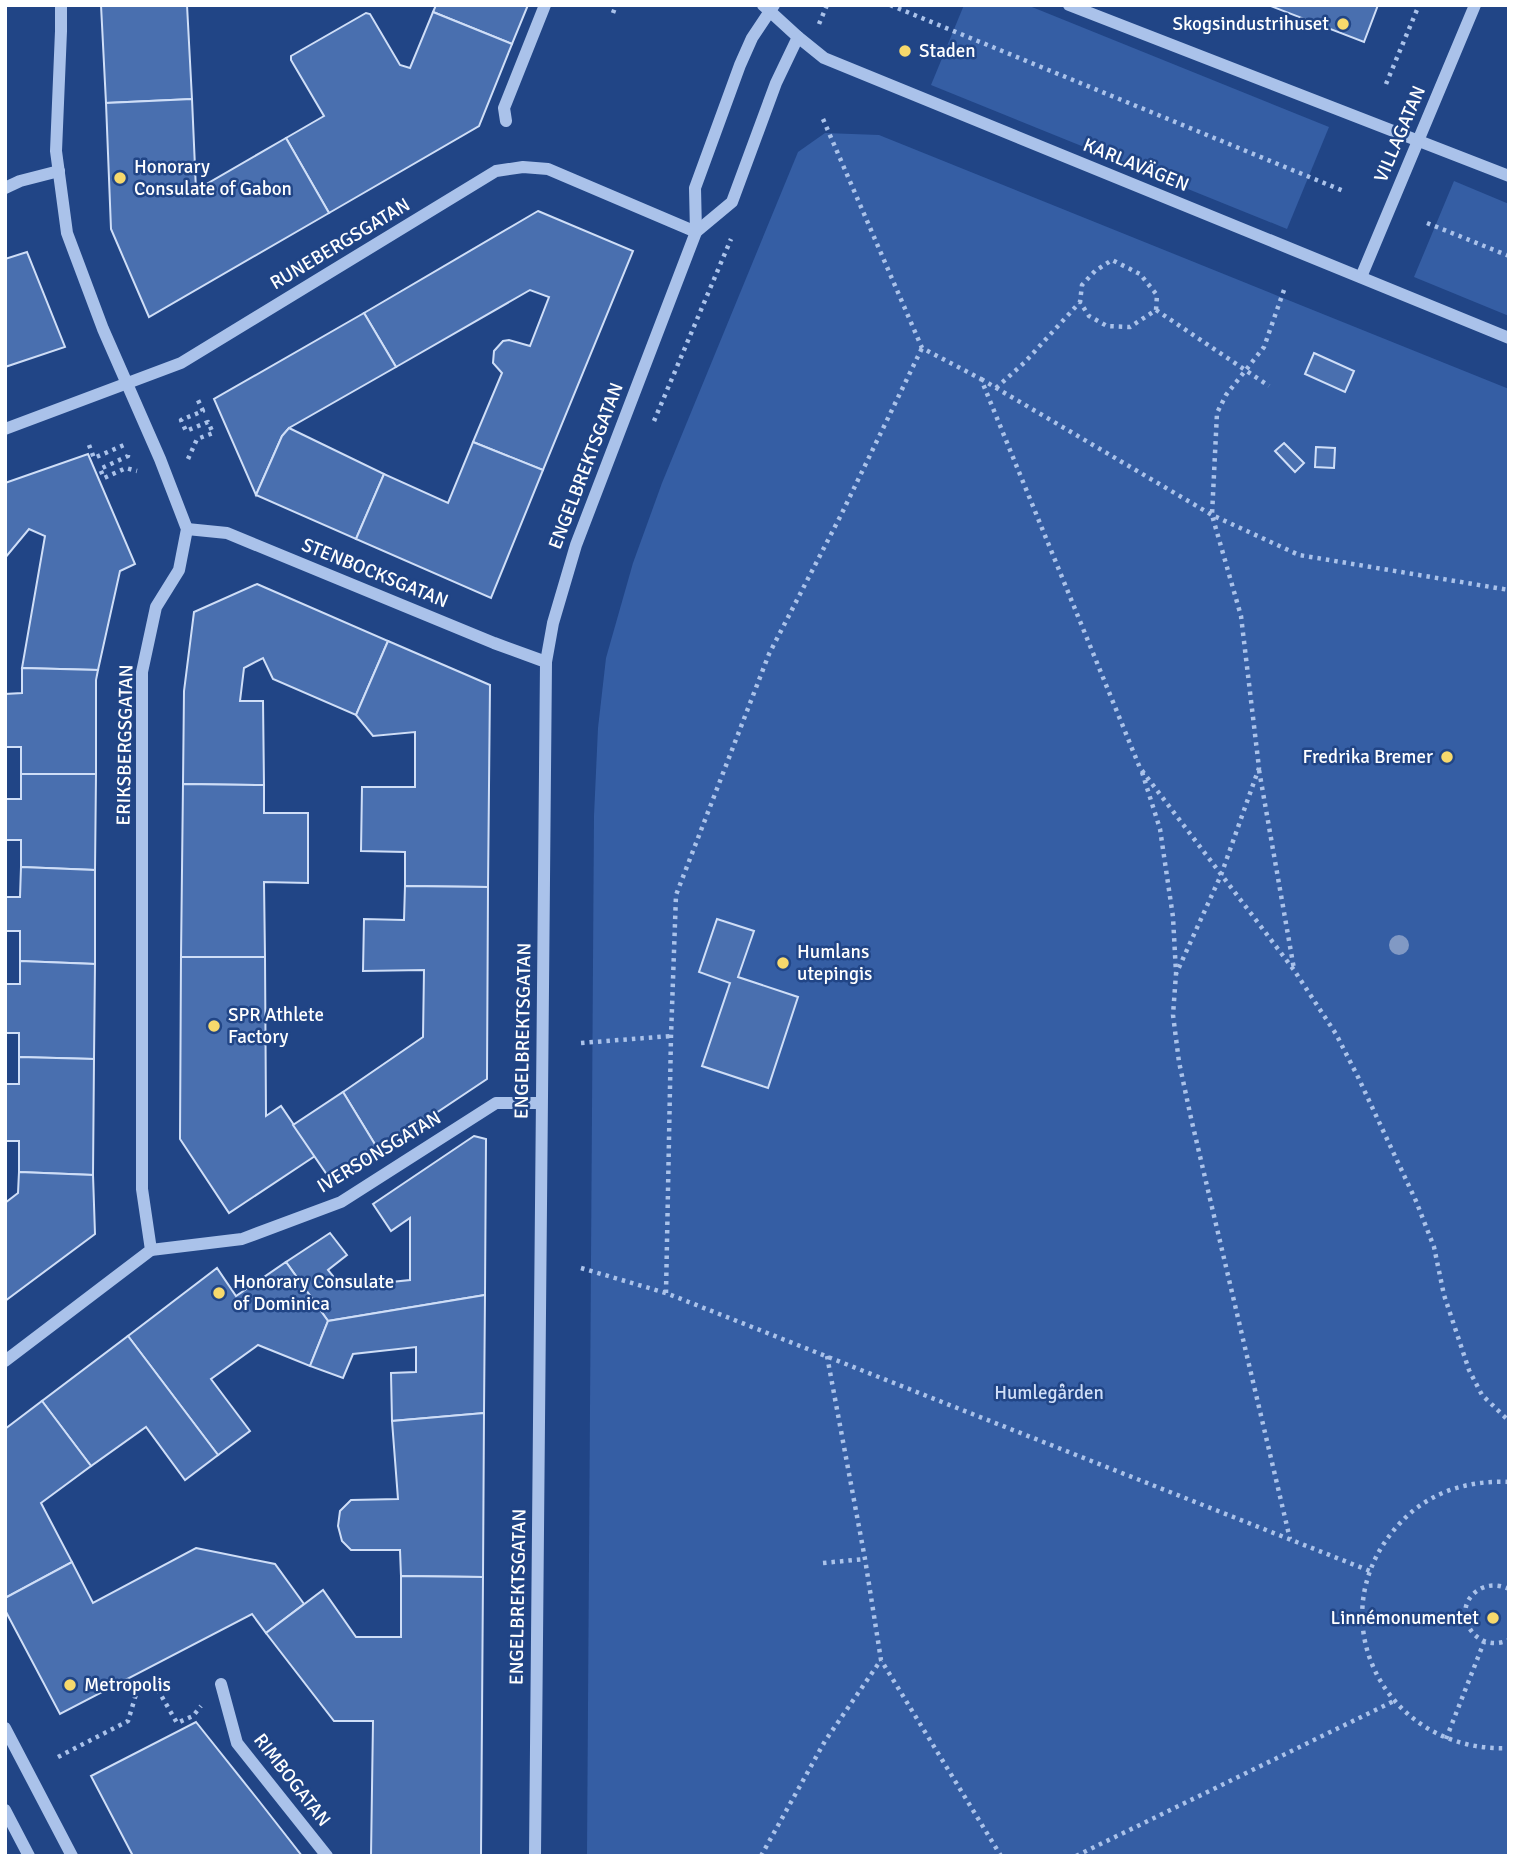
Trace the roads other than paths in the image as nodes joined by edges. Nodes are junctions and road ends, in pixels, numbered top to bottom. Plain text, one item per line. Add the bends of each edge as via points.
1 (61, 5) edge
2 (545, 5) edge
3 (1069, 5) edge
4 (1475, 5) edge
5 (769, 7) edge
6 (798, 37) junction
7 (506, 121) dead end
8 (1417, 141) junction
9 (59, 171) junction
10 (1509, 176) edge
11 (5, 188) edge
12 (696, 232) junction
13 (1361, 278) junction
14 (1509, 338) edge
15 (5, 429) edge
16 (187, 529) junction
17 (546, 662) junction
18 (541, 1103) junction
19 (151, 1250) junction
20 (5, 1361) edge
21 (221, 1684) dead end
22 (5, 1728) edge
23 (5, 1810) edge
24 (29, 1856) edge
25 (72, 1856) edge
26 (327, 1856) edge
27 (535, 1856) edge

1 - 9 street
2 - 7 street via 504,108
3 - 8 street
4 - 8 street, VILLAGATAN
5 - 6 street, KARLAVÄGEN
5 - 12 street, ENGELBREKTSGATAN via 740,65 695,188
6 - 12 street, ENGELBREKTSGATAN via 732,202
6 - 13 street, KARLAVÄGEN via 842,66
8 - 10 street
8 - 13 street, VILLAGATAN
9 - 11 street
9 - 16 street via 67,233
12 - 15 street, RUNEBERGSGATAN via 548,169 496,171 181,363
12 - 17 street, ENGELBREKTSGATAN via 576,545
13 - 14 street, KARLAVÄGEN
16 - 17 street, STENBOCKSGATAN via 227,533
16 - 19 street, ERIKSBERGSGATAN via 178,570 156,607 142,672 142,1189
17 - 18 street, ENGELBREKTSGATAN
18 - 19 street, IVERSONSGATAN via 496,1103 341,1202 242,1239
18 - 27 street, ENGELBREKTSGATAN
19 - 20 street
21 - 26 street, RIMBOGATAN via 237,1742
22 - 25 street
23 - 24 street

